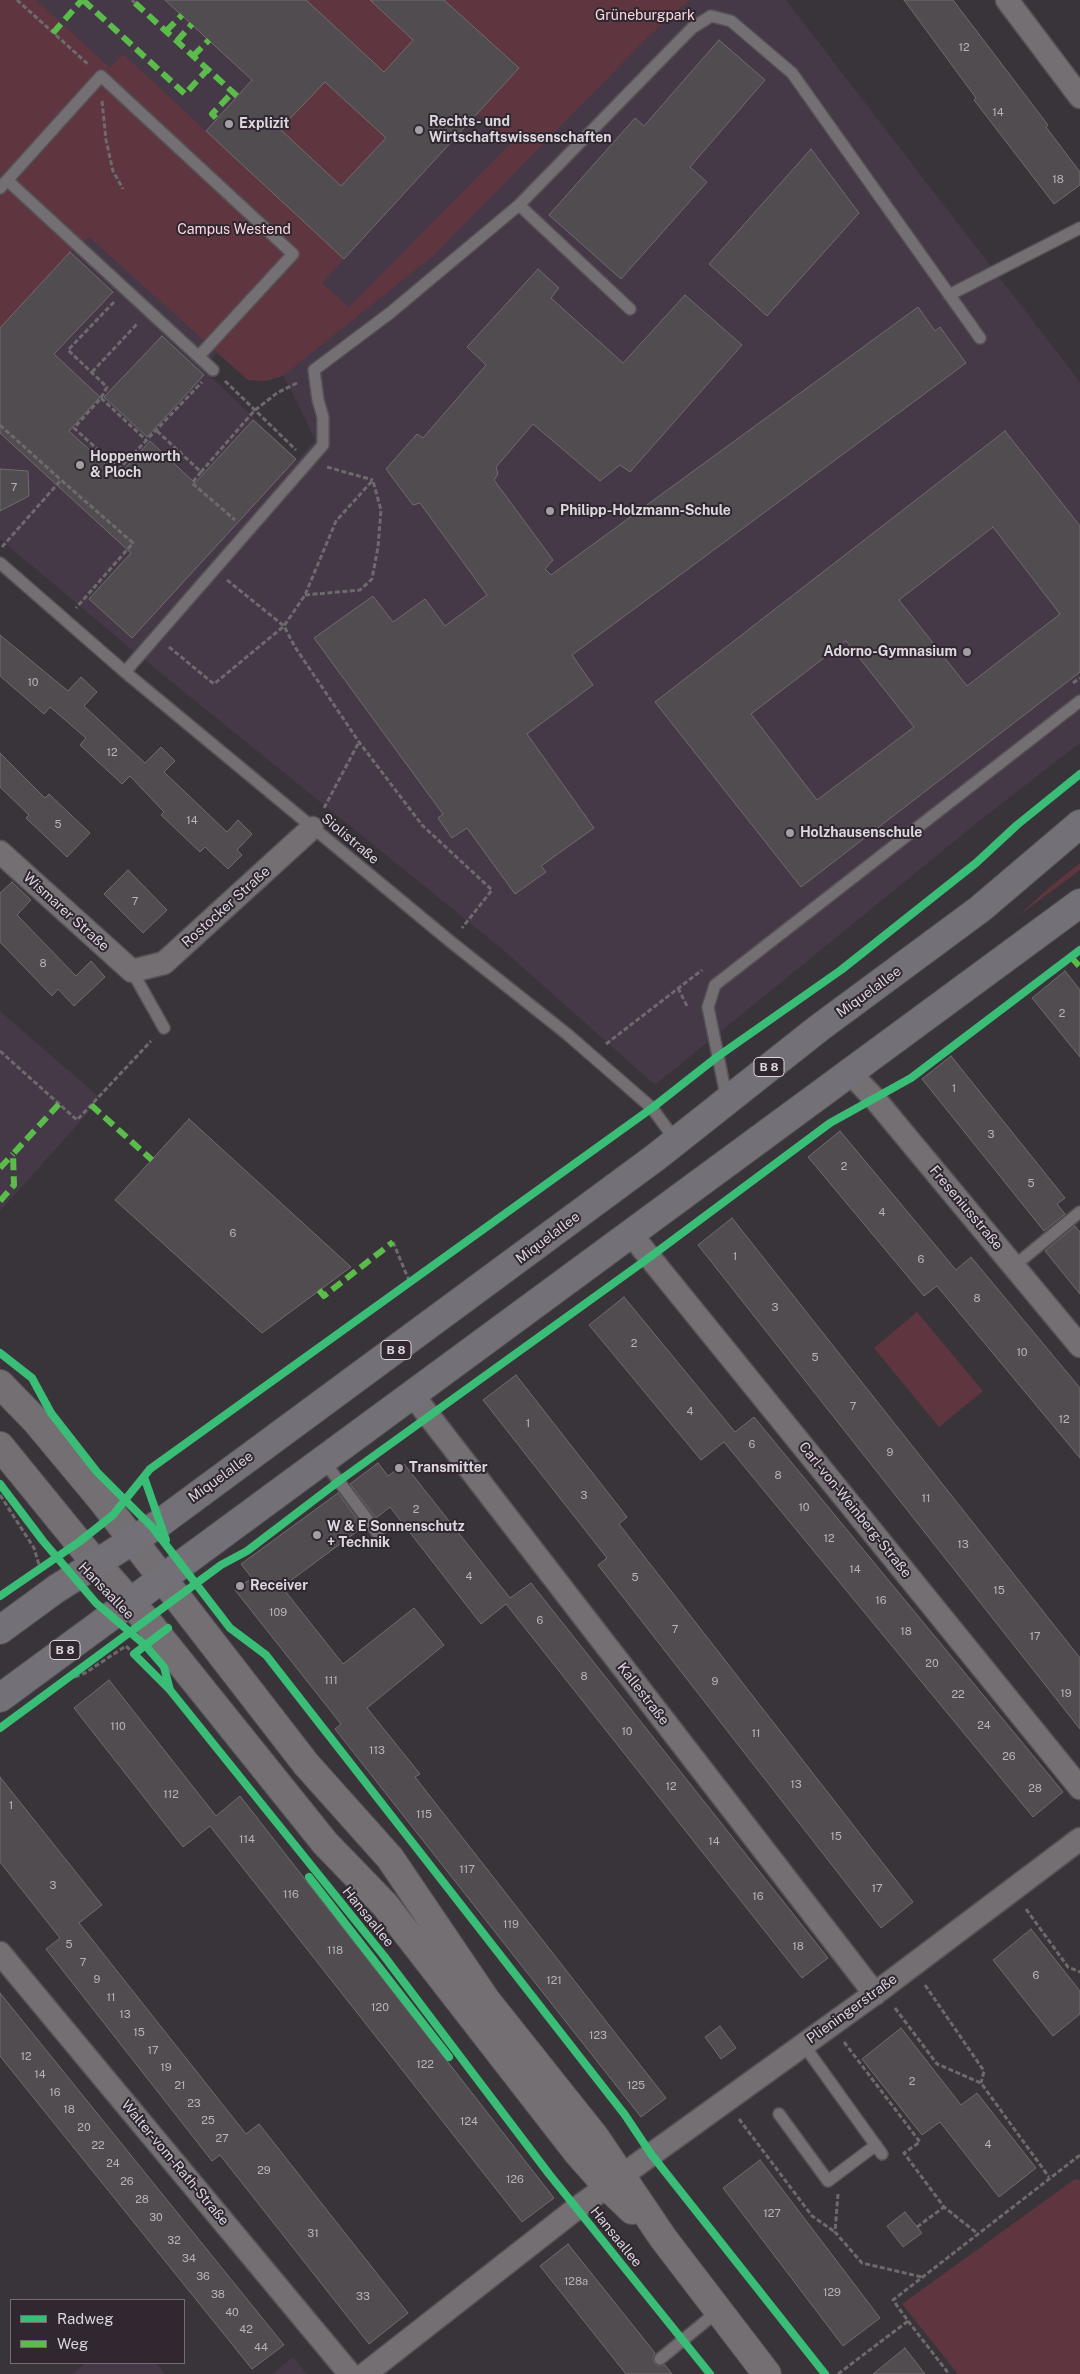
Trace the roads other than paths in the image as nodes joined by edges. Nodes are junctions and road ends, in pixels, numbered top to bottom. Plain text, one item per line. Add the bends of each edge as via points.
1 (1007, 0) edge
2 (1080, 97) edge
3 (4, 184) edge
4 (519, 205) junction
5 (1080, 228) edge
6 (949, 295) junction
7 (630, 309) dead end
8 (980, 338) dead end
9 (198, 356) junction
10 (213, 370) road end
11 (0, 562) edge
12 (125, 672) junction
13 (1080, 701) edge
14 (1080, 824) edge
15 (320, 835) junction
16 (0, 852) edge
17 (1080, 903) edge
18 (132, 971) junction
19 (164, 1028) road end
20 (849, 1072) junction
21 (727, 1102) junction
22 (677, 1141) junction
23 (1080, 1212) edge
24 (630, 1233) junction
25 (1014, 1266) junction
26 (1080, 1346) edge
27 (0, 1384) edge
28 (412, 1394) junction
29 (0, 1446) edge
30 (323, 1460) junction
31 (379, 1535) dead end
32 (134, 1542) junction
33 (76, 1566) junction
34 (162, 1578) junction
35 (138, 1611) junction
36 (0, 1630) edge
37 (0, 1698) edge
38 (1080, 1788) edge
39 (1080, 1839) edge
40 (0, 1953) edge
41 (878, 1991) junction
42 (803, 2044) junction
43 (780, 2114) dead end
44 (614, 2180) junction
45 (718, 2311) junction
46 (660, 2359) dead end
47 (350, 2374) edge
48 (365, 2374) edge
49 (767, 2374) edge

1 - 2 street
3 - 9 lane via 127,289
3 - 9 lane via 101,76 293,254
4 - 6 lane via 692,28 711,16 730,21 792,73
4 - 7 lane
4 - 12 lane via 390,313 314,370 323,417 323,445
5 - 6 lane
6 - 8 lane
9 - 10 lane
11 - 12 lane, Siolistraße
12 - 15 lane, Siolistraße
13 - 21 lane via 715,985 708,1006
14 - 21 main road, Miquelallee / B 8 via 980,909 819,1028
15 - 18 street, Rostocker Straße via 164,963
15 - 22 lane, Siolistraße via 567,1034 652,1108
16 - 18 street, Wismarer Straße
17 - 20 main road, B 8
18 - 19 lane
20 - 24 main road, B 8
20 - 25 street, Freseniusstraße
21 - 22 main road, Miquelallee / B 8
22 - 32 main road, Miquelallee / B 8
23 - 25 lane
24 - 28 main road, B 8
24 - 38 street, Carl-von-Weinberg-Straße
25 - 26 street, Freseniusstraße
27 - 32 main road, Hansaallee via 70,1460
28 - 30 main road, B 8
28 - 41 street, Kallestraße
29 - 33 main road, Hansaallee
30 - 31 lane
30 - 34 main road, B 8
32 - 33 main road, Miquelallee / B 8
32 - 34 main road, Hansaallee
33 - 35 main road, Hansaallee
33 - 36 main road, Miquelallee / B 8
34 - 35 main road, B 8
34 - 44 main road, Hansaallee via 306,1764 390,1858
35 - 37 main road, B 8
35 - 44 main road, Hansaallee via 325,1843 385,1905 577,2152
39 - 41 street, Plieningerstraße
40 - 47 street, Walter-vom-Rath-Straße
41 - 42 street, Plieningerstraße
42 - 43 lane via 879,2150 828,2181
42 - 44 street, Plieningerstraße
44 - 45 main road, Hansaallee
44 - 48 street
45 - 46 lane
45 - 49 main road, Hansaallee

